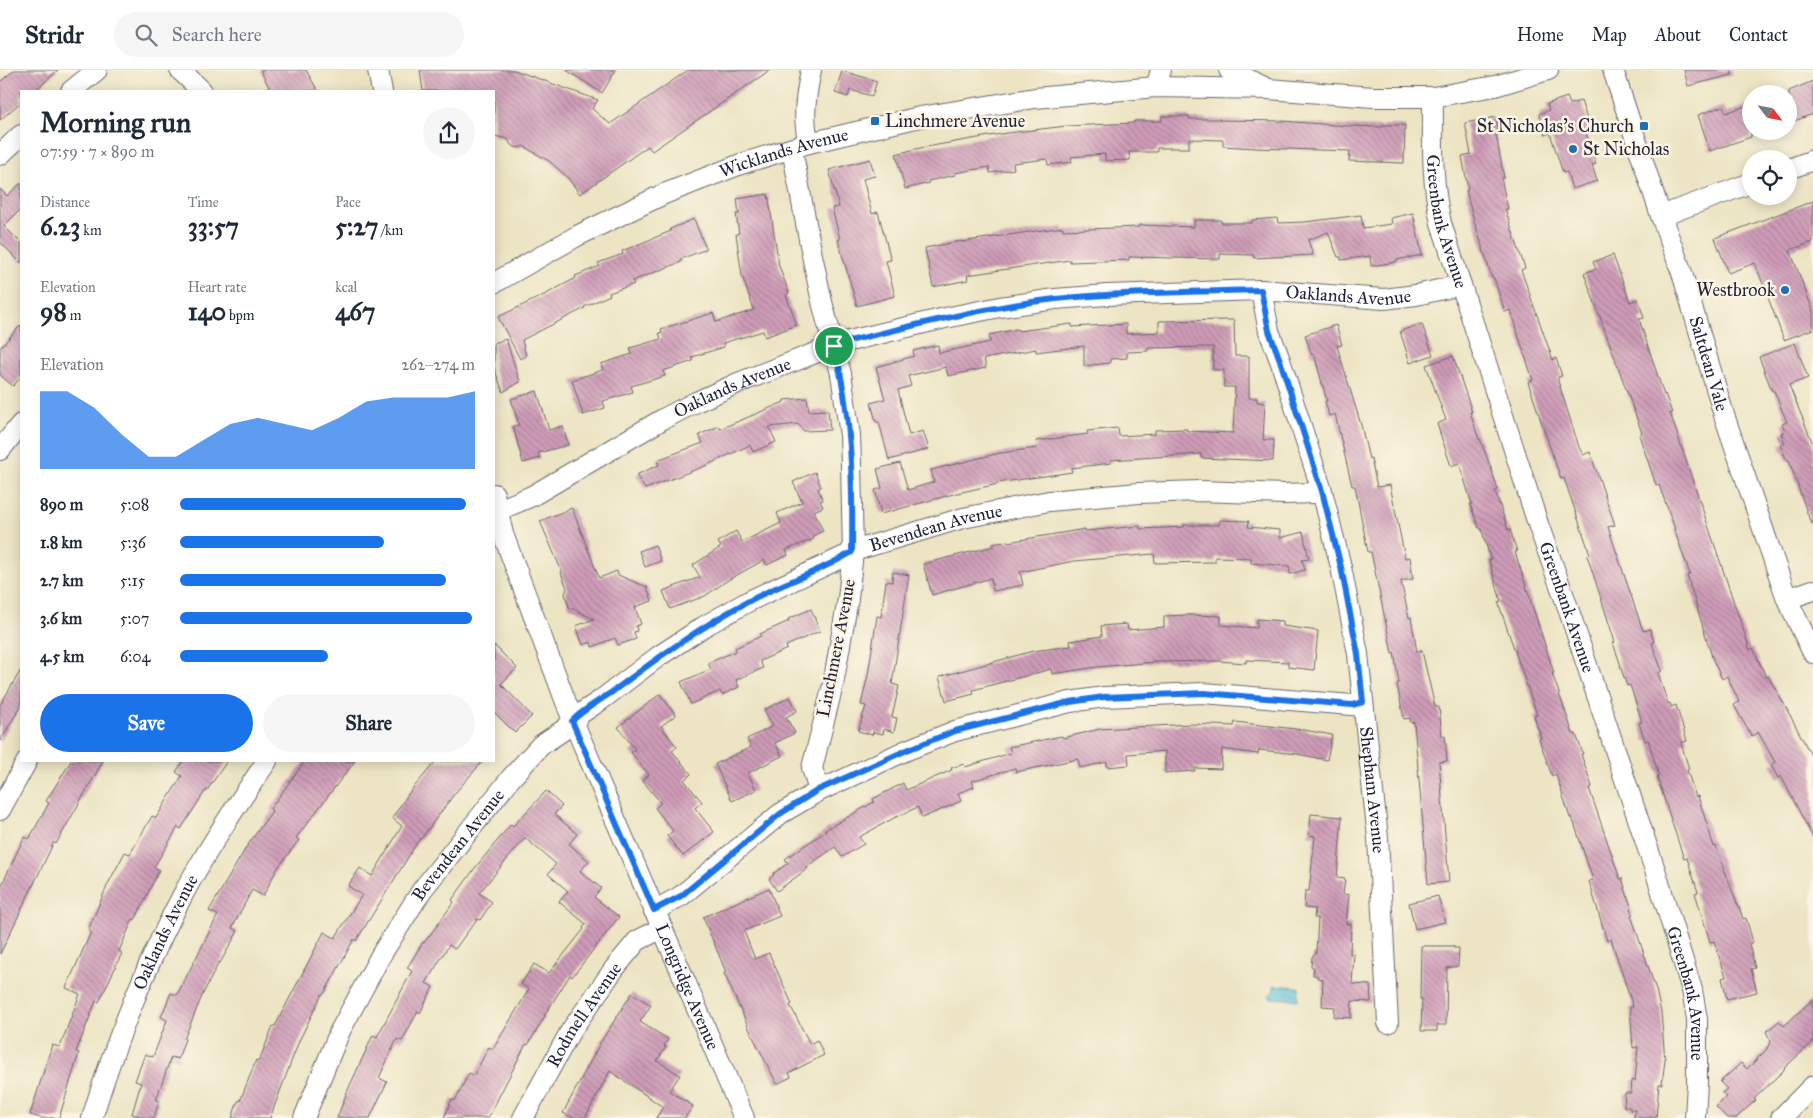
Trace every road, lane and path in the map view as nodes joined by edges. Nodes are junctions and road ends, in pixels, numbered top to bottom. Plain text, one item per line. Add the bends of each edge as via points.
1 (97, 70) edge
2 (180, 70) edge
3 (378, 70) edge
4 (811, 70) edge
5 (1229, 70) edge
6 (1548, 70) edge
7 (1613, 70) edge
8 (1158, 79) edge
9 (1268, 89) junction
10 (72, 90) edge
11 (201, 90) edge
12 (382, 90) edge
13 (1433, 96) junction
14 (20, 136) edge
15 (801, 146) junction
16 (0, 155) edge
17 (1813, 160) edge
18 (1797, 166) edge
19 (1742, 185) edge
20 (1661, 216) junction
21 (495, 282) edge
22 (1461, 285) junction
23 (1261, 290) junction
24 (834, 346) junction
25 (20, 425) edge
26 (0, 450) edge
27 (1322, 491) junction
28 (496, 502) edge
29 (498, 534) edge
30 (852, 552) junction
31 (1813, 590) edge
32 (1788, 599) junction
33 (1813, 653) edge
34 (1363, 702) junction
35 (572, 721) junction
36 (26, 762) edge
37 (266, 762) edge
38 (818, 790) junction
39 (0, 810) edge
40 (658, 919) junction
41 (1388, 1023) dead end
42 (1813, 1086) edge
43 (744, 1117) edge
44 (92, 1118) edge
45 (304, 1118) edge
46 (523, 1118) edge
47 (1695, 1118) edge
48 (1781, 1118) edge

1 - 10 street
2 - 11 street
3 - 12 street
4 - 15 street, Linchmere Avenue via 804,113 806,134
5 - 9 street
6 - 13 street, Wicklands Avenue via 1495,86
7 - 20 street, Saltdean Vale
8 - 9 street, Wicklands Avenue
8 - 15 street, Wicklands Avenue via 920,117
9 - 13 street, Wicklands Avenue via 1373,97
13 - 22 street, Greenbank Avenue via 1432,154 1436,200
14 - 16 street
15 - 21 street, Wicklands Avenue via 741,164 664,194 577,236
15 - 24 street, Linchmere Avenue via 812,255
17 - 18 street
19 - 20 street
20 - 32 street, Saltdean Vale via 1682,273 1724,415
22 - 23 street, Oaklands Avenue via 1384,298
22 - 47 street, Greenbank Avenue via 1692,990 1697,1018
23 - 24 street, Oaklands Avenue via 1055,299 945,318
23 - 27 street, Shepham Avenue via 1269,331
24 - 28 street, Oaklands Avenue via 696,402 532,496
24 - 30 street, Linchmere Avenue via 850,435
25 - 26 street
27 - 30 street, Bevendean Avenue via 1284,494 1139,493 1050,502 962,518
27 - 34 street, Shepham Avenue via 1358,654
28 - 29 street, Longridge Avenue
29 - 35 street, Longridge Avenue
30 - 35 street, Bevendean Avenue via 749,601 703,628 659,656
30 - 38 street, Linchmere Avenue via 841,643 812,768
31 - 32 street
32 - 33 street, Saltdean Vale
34 - 38 street, Rodmell Avenue via 1352,705 1204,693 1104,697 1070,702 955,731
34 - 41 street, Shepham Avenue via 1394,972
35 - 40 street, Longridge Avenue
35 - 45 street, Bevendean Avenue via 542,745 511,778 422,890 349,1012
36 - 39 street
37 - 44 street, Oaklands Avenue via 232,813 176,909 147,968
38 - 40 street, Rodmell Avenue via 780,814
40 - 43 street, Longridge Avenue
40 - 46 street, Rodmell Avenue via 614,969 570,1032
42 - 48 street

